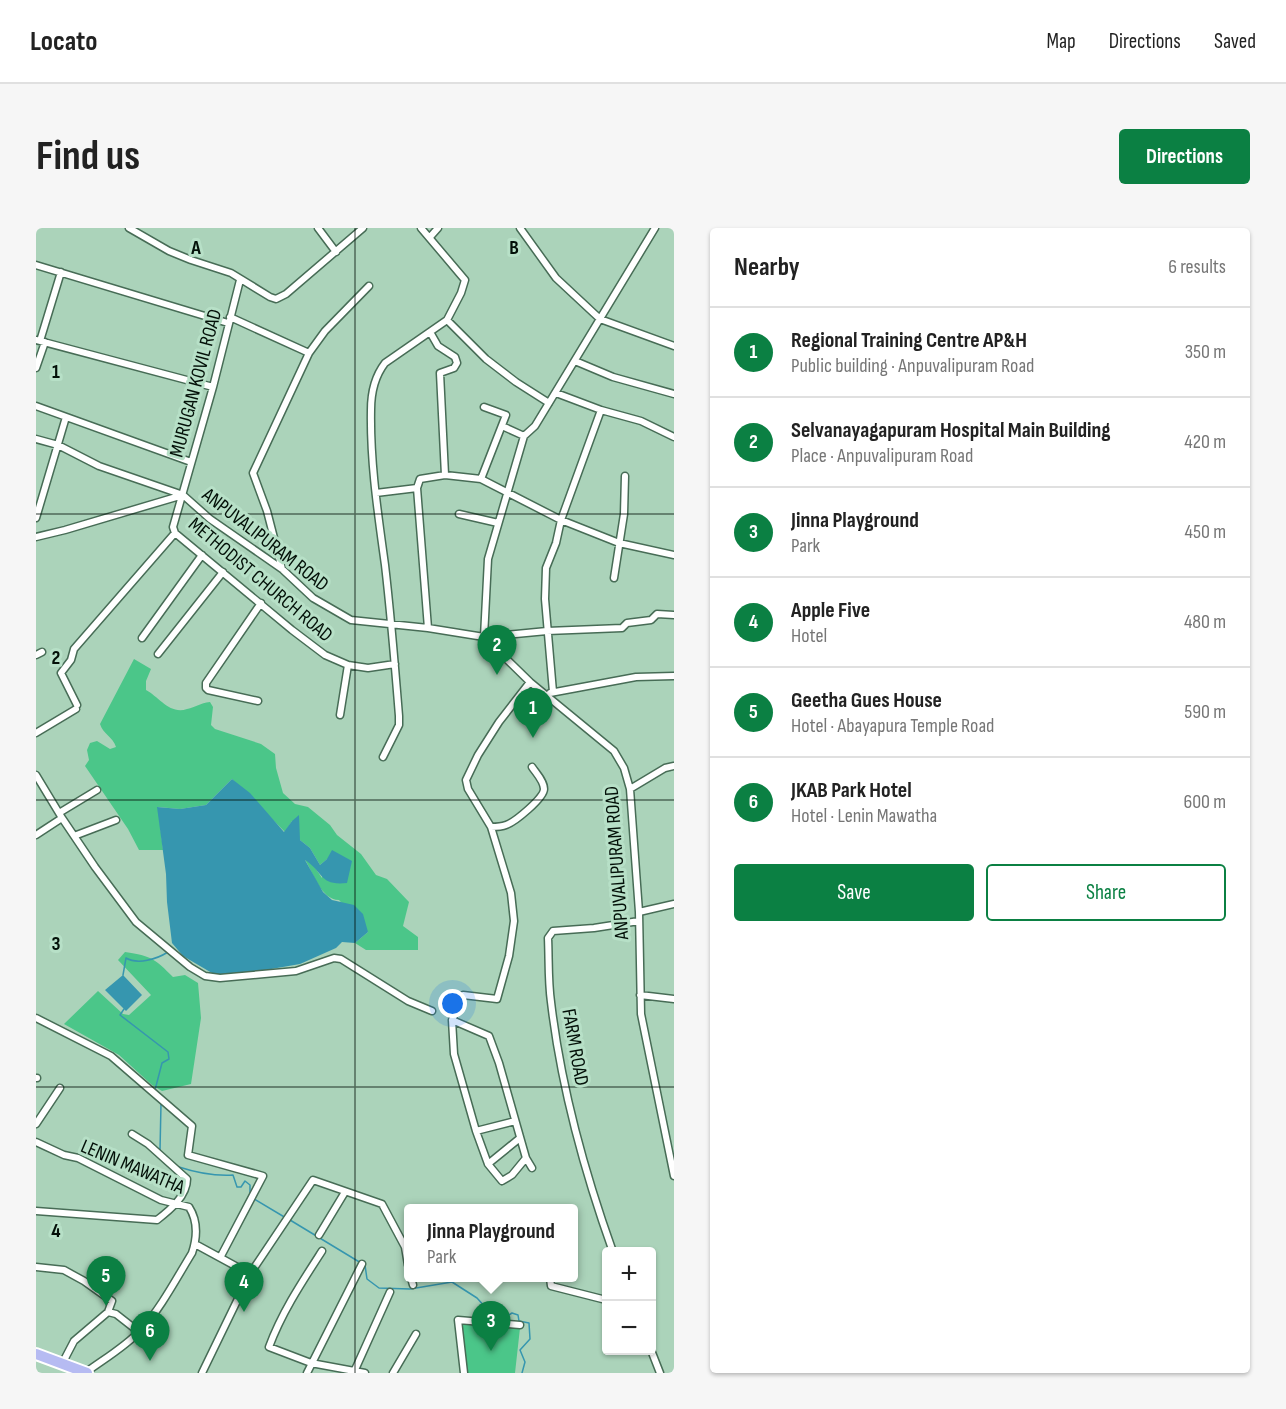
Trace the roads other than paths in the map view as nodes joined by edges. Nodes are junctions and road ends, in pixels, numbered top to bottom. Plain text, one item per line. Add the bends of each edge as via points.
1 (129, 228) edge
2 (318, 228) edge
3 (363, 228) edge
4 (421, 228) edge
5 (438, 228) edge
6 (520, 228) edge
7 (655, 228) edge
8 (430, 237) junction
9 (336, 252) junction
10 (36, 265) edge
11 (62, 272) junction
12 (240, 280) junction
13 (369, 286) dead end
14 (600, 319) junction
15 (229, 320) junction
16 (447, 320) junction
17 (430, 332) junction
18 (40, 341) edge
19 (674, 346) edge
20 (309, 353) junction
21 (575, 361) junction
22 (36, 368) edge
23 (213, 387) junction
24 (556, 393) junction
25 (674, 394) edge
26 (549, 403) junction
27 (36, 406) edge
28 (484, 407) dead end
29 (601, 410) junction
30 (66, 417) junction
31 (502, 426) junction
32 (524, 436) junction
33 (674, 437) edge
34 (36, 439) edge
35 (57, 445) junction
36 (191, 462) junction
37 (445, 475) junction
38 (625, 476) dead end
39 (482, 479) junction
40 (417, 488) junction
41 (506, 492) junction
42 (376, 493) junction
43 (183, 495) junction
44 (459, 514) dead end
45 (36, 518) edge
46 (561, 520) junction
47 (498, 523) junction
48 (175, 533) junction
49 (36, 537) edge
50 (619, 543) junction
51 (202, 555) junction
52 (674, 555) edge
53 (282, 569) junction
54 (223, 572) junction
55 (614, 578) dead end
56 (261, 603) junction
57 (674, 615) edge
58 (392, 625) junction
59 (428, 628) junction
60 (547, 631) junction
61 (484, 637) junction
62 (142, 638) dead end
63 (158, 654) dead end
64 (395, 664) junction
65 (348, 665) junction
66 (674, 676) edge
67 (530, 682) junction
68 (550, 693) junction
69 (258, 701) dead end
70 (340, 716) dead end
71 (36, 733) edge
72 (383, 757) dead end
73 (674, 766) edge
74 (532, 767) dead end
75 (36, 775) edge
76 (630, 789) junction
77 (96, 790) dead end
78 (60, 816) junction
79 (116, 820) dead end
80 (491, 827) junction
81 (36, 836) edge
82 (75, 836) junction
83 (674, 904) edge
84 (639, 912) junction
85 (639, 921) junction
86 (640, 995) junction
87 (674, 999) edge
88 (432, 1011) dead end
89 (36, 1018) edge
90 (452, 1020) junction
91 (60, 1088) dead end
92 (515, 1121) junction
93 (36, 1124) edge
94 (476, 1131) junction
95 (132, 1134) dead end
96 (520, 1138) junction
97 (36, 1142) edge
98 (526, 1158) junction
99 (488, 1164) junction
100 (532, 1168) dead end
101 (674, 1172) edge
102 (345, 1192) junction
103 (177, 1203) junction
104 (36, 1211) edge
105 (319, 1235) dead end
106 (195, 1244) junction
107 (404, 1245) edge
108 (611, 1247) edge
109 (322, 1251) dead end
110 (220, 1256) junction
111 (362, 1264) dead end
112 (36, 1267) edge
113 (250, 1274) junction
114 (412, 1282) edge
115 (550, 1282) edge
116 (413, 1285) dead end
117 (390, 1292) dead end
118 (602, 1299) edge
119 (108, 1312) junction
120 (520, 1325) dead end
121 (139, 1332) junction
122 (417, 1334) dead end
123 (36, 1354) edge
124 (653, 1355) edge
125 (311, 1363) junction
126 (62, 1364) junction
127 (346, 1372) edge
128 (354, 1372) edge
129 (86, 1373) edge
130 (202, 1373) edge
131 (307, 1373) edge
132 (365, 1373) edge
133 (393, 1373) edge
134 (464, 1373) edge
135 (660, 1373) edge

1 - 12 street via 169,251 231,273
2 - 9 street
3 - 9 street
4 - 8 street
5 - 8 street
6 - 14 street via 556,279
7 - 14 street
8 - 16 street via 465,280
9 - 12 street via 280,298 270,297
10 - 11 street
11 - 15 street
11 - 18 street
12 - 15 street, MURUGAN KOVIL ROAD
13 - 20 street
14 - 19 street
14 - 21 street
15 - 20 street
15 - 23 street, MURUGAN KOVIL ROAD
16 - 17 street
16 - 26 street via 486,359
17 - 37 street via 438,346 458,363 440,373
17 - 42 street via 378,372 371,409
18 - 22 street
18 - 23 street
20 - 53 street via 253,473
21 - 24 street
21 - 25 street via 613,377
23 - 36 street, MURUGAN KOVIL ROAD
24 - 26 street
24 - 29 street
26 - 32 street
27 - 30 street
28 - 31 street via 506,415
29 - 33 street via 641,421
29 - 46 street
30 - 35 street
30 - 36 street
31 - 32 street
31 - 39 street
32 - 41 street
34 - 35 street
35 - 43 street via 99,466
35 - 45 street
36 - 43 street, MURUGAN KOVIL ROAD
37 - 39 street
37 - 40 street via 420,479
38 - 50 street
39 - 41 street
40 - 42 street
40 - 59 street
41 - 46 street
41 - 47 street
42 - 58 street
43 - 48 street, METHODIST CHURCH ROAD via 173,526
43 - 49 street, ANPUVALIPURAM ROAD
43 - 53 street, ANPUVALIPURAM ROAD via 210,519
44 - 47 street
46 - 50 street
46 - 60 street via 546,568
47 - 61 street via 489,559
48 - 51 street, METHODIST CHURCH ROAD
48 - 71 street via 74,649 61,673 77,707
50 - 52 street
50 - 55 street
51 - 54 street, METHODIST CHURCH ROAD
51 - 62 street
53 - 58 street, ANPUVALIPURAM ROAD via 313,598 340,615
54 - 56 street, METHODIST CHURCH ROAD
54 - 63 street
56 - 65 street, METHODIST CHURCH ROAD via 325,655
56 - 69 street via 206,683 208,690
57 - 60 street via 657,614 651,620 627,623 622,628
58 - 59 street, ANPUVALIPURAM ROAD
58 - 64 street
59 - 61 street, ANPUVALIPURAM ROAD
60 - 61 street
60 - 68 street
61 - 67 street, ANPUVALIPURAM ROAD
64 - 65 street, METHODIST CHURCH ROAD via 368,668
64 - 72 street via 399,725
65 - 70 street
66 - 68 street via 636,677
67 - 68 street, ANPUVALIPURAM ROAD
67 - 80 street via 499,722 466,780
68 - 76 street, ANPUVALIPURAM ROAD via 614,751
73 - 76 street
74 - 80 street via 542,783 543,794 509,824
75 - 78 street
76 - 84 street, ANPUVALIPURAM ROAD
77 - 78 street
78 - 81 street
78 - 82 street
79 - 82 street
80 - 90 street via 511,893 514,921 508,956 497,999 463,995
82 - 88 street via 136,922 205,976 296,971 341,959 408,1001
83 - 84 street
84 - 85 street, ANPUVALIPURAM ROAD
85 - 86 street, ANPUVALIPURAM ROAD
85 - 108 street, FARM ROAD via 553,931 548,938 551,1001 564,1077 579,1147
86 - 87 street
86 - 101 street, ANPUVALIPURAM ROAD
89 - 110 street via 111,1056 192,1126 188,1155 263,1176
90 - 92 street via 489,1036
90 - 94 street via 454,1054
91 - 93 street
92 - 94 street
92 - 96 street
94 - 99 street
95 - 103 street via 187,1179
96 - 98 street
96 - 99 street
97 - 103 street, LENIN MAWATHA via 78,1158 161,1200
98 - 99 street via 502,1181
98 - 100 street
102 - 105 street
102 - 107 street via 382,1204
102 - 113 street via 313,1180
103 - 104 street via 153,1221
103 - 106 street, LENIN MAWATHA via 194,1215
106 - 110 street
106 - 121 street
109 - 125 street via 276,1327 269,1347
110 - 113 street
111 - 125 street
112 - 119 street via 64,1270 84,1281 112,1301
113 - 130 street
114 - 116 street
115 - 118 street via 551,1286
117 - 128 street
119 - 121 street
119 - 126 street via 74,1341
120 - 134 street via 458,1320
121 - 129 street
122 - 133 street
123 - 126 main road
124 - 135 street
125 - 127 street
125 - 131 street
126 - 129 main road
127 - 128 street
128 - 132 street

